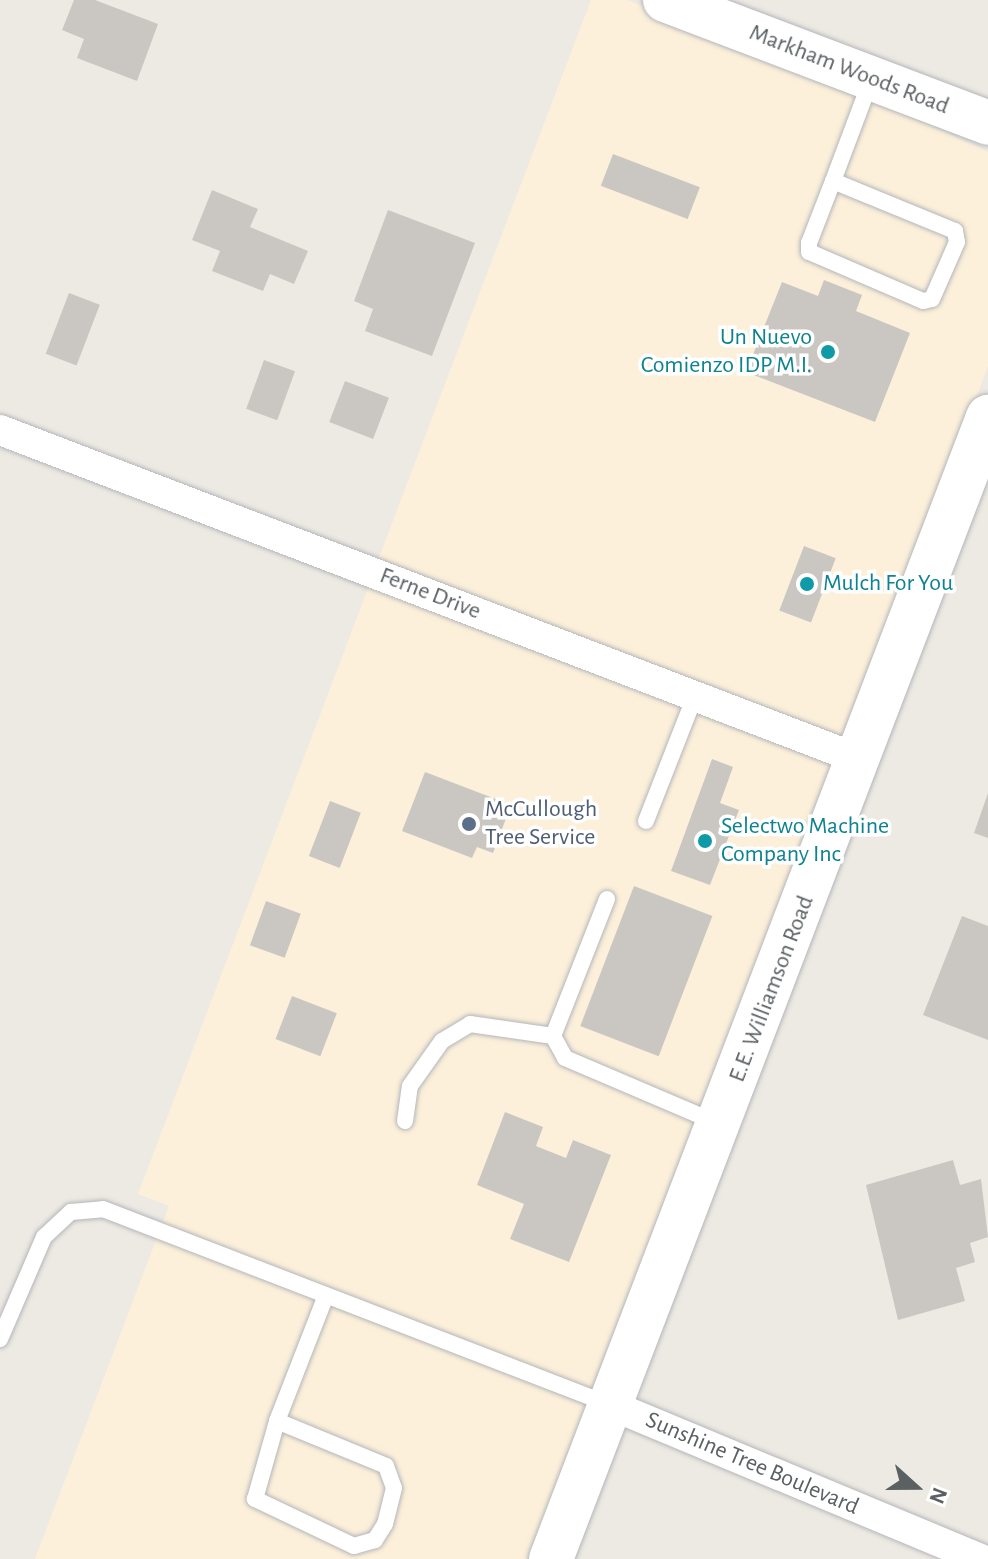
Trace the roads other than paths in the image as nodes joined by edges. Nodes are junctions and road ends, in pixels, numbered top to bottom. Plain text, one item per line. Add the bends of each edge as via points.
1 (665, 0) edge
2 (871, 79) junction
3 (988, 123) edge
4 (833, 181) junction
5 (988, 417) edge
6 (0, 430) edge
7 (695, 696) junction
8 (859, 759) junction
9 (646, 821) dead end
10 (607, 899) dead end
11 (553, 1036) junction
12 (405, 1121) dead end
13 (720, 1124) junction
14 (326, 1295) junction
15 (0, 1339) edge
16 (613, 1406) junction
17 (277, 1421) junction
18 (551, 1559) edge
19 (980, 1559) edge

1 - 2 street, Markham Woods Road
2 - 3 street, Markham Woods Road
2 - 4 lane
4 - 4 lane via 809,252 923,301 932,299 957,242 955,231
5 - 8 street, E.E. Williamson Road
6 - 7 street, Ferne Drive
7 - 8 street, Ferne Drive
7 - 9 lane
8 - 13 street, E.E. Williamson Road
10 - 11 lane
11 - 12 lane via 470,1024 442,1041 410,1086
11 - 13 lane via 565,1058
13 - 16 street, E.E. Williamson Road
14 - 15 lane via 103,1209 71,1212 44,1237
14 - 16 lane
14 - 17 lane
16 - 18 street, E.E. Williamson Road
16 - 19 street, Sunshine Tree Boulevard
17 - 17 lane via 255,1499 354,1546 375,1540 394,1488 386,1466

